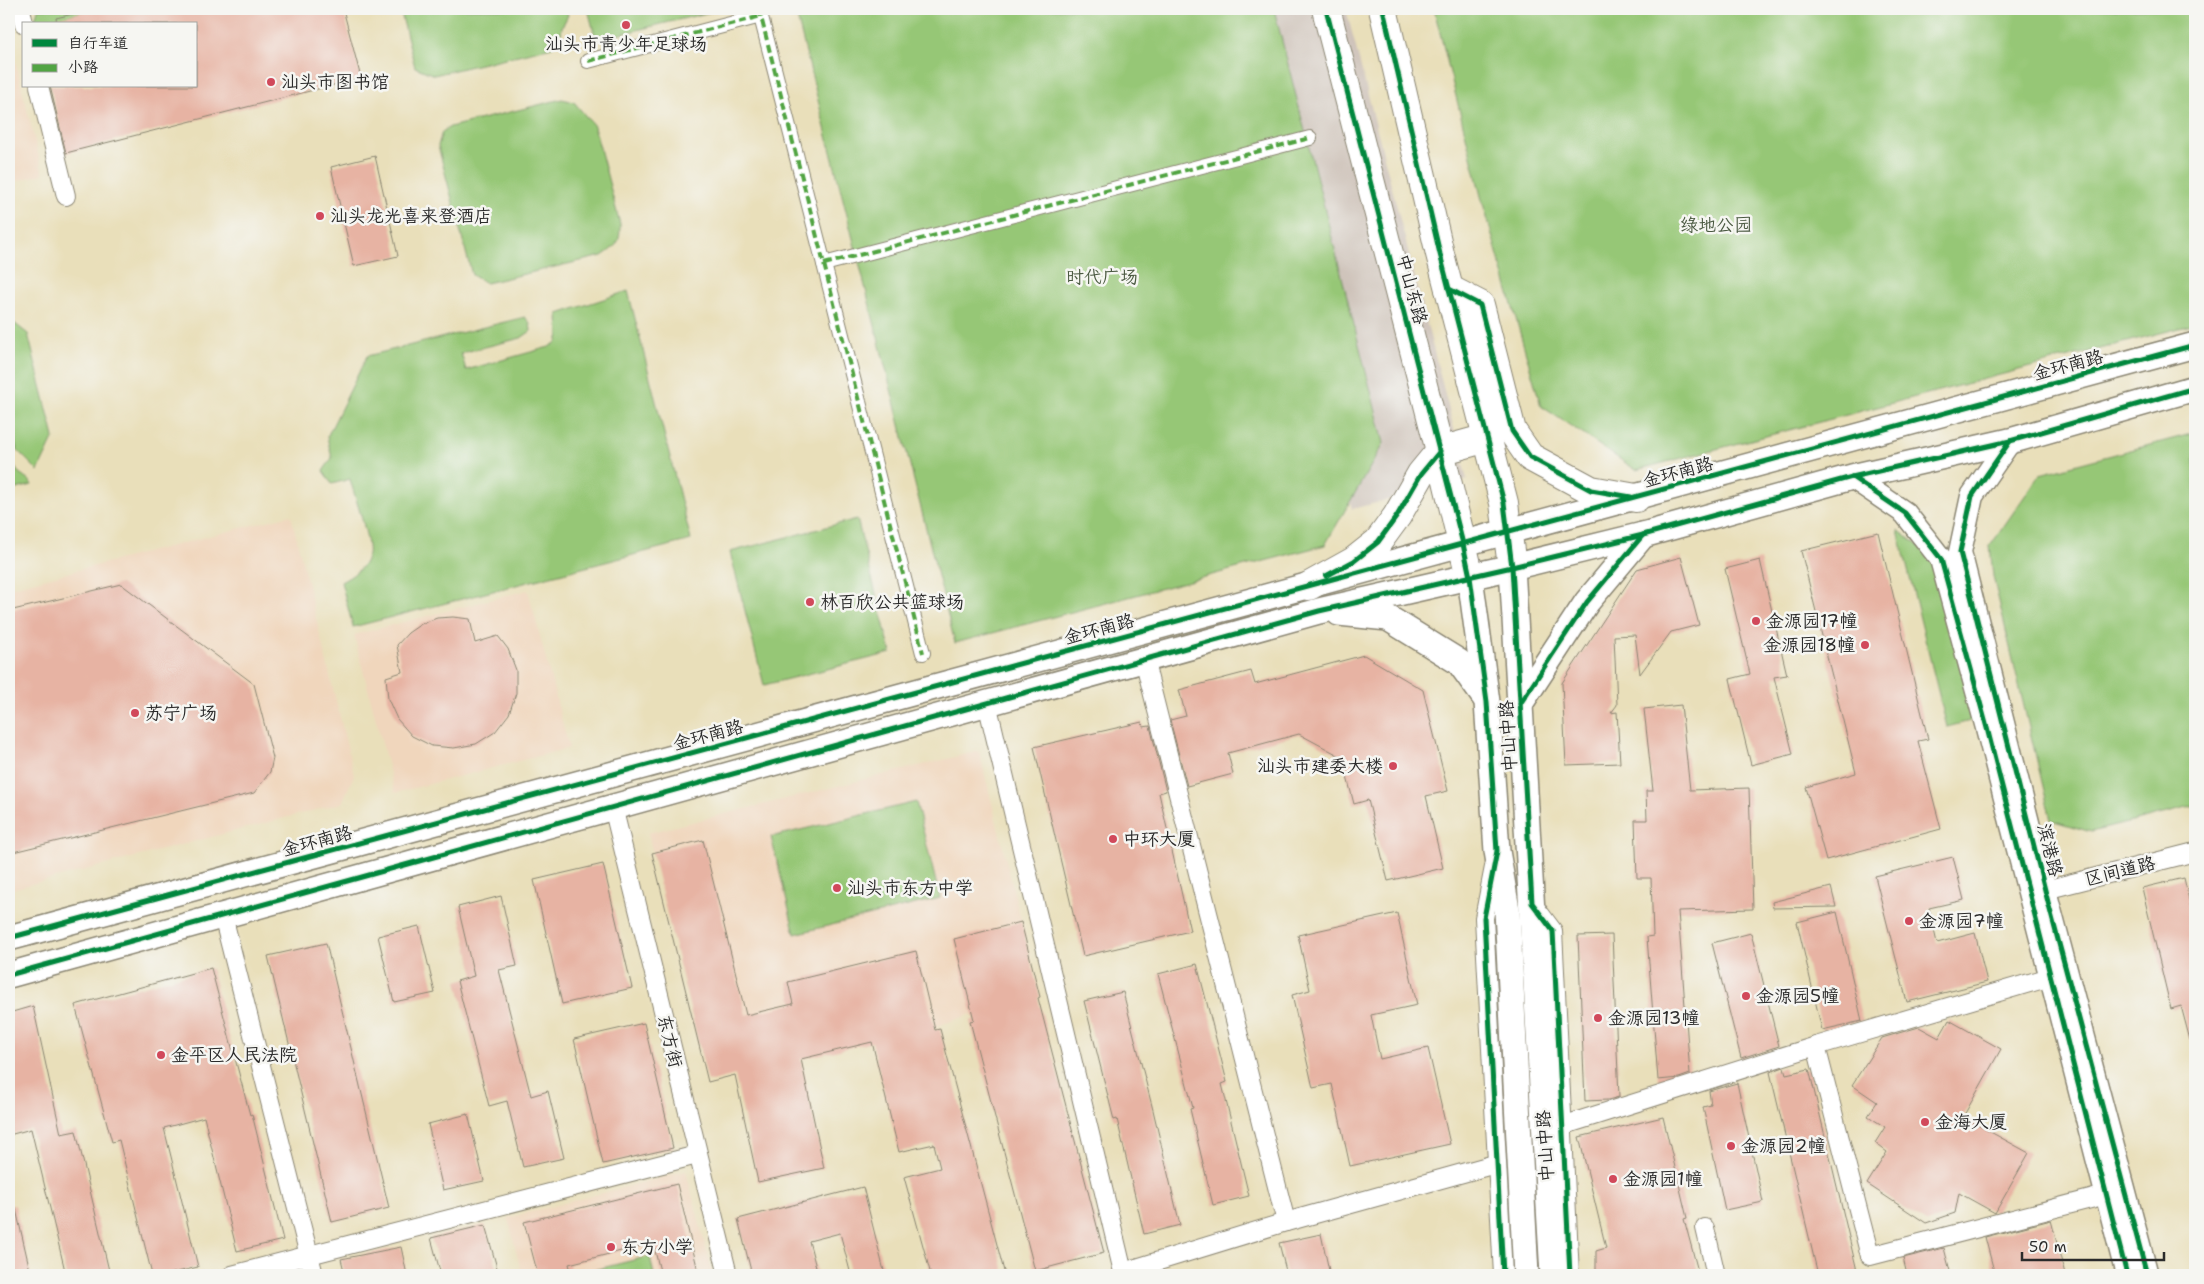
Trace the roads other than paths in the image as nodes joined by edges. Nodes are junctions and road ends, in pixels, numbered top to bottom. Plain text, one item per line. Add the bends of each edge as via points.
1 (21, 9) edge
2 (1326, 9) edge
3 (1383, 9) edge
4 (760, 13) edge
5 (24, 22) edge
6 (588, 61) dead end
7 (40, 88) edge
8 (1310, 138) dead end
9 (66, 196) dead end
10 (824, 264) junction
11 (1449, 290) junction
12 (2195, 345) edge
13 (2195, 388) edge
14 (1487, 438) junction
15 (2010, 441) junction
16 (1440, 451) junction
17 (1852, 477) junction
18 (1636, 498) junction
19 (1508, 533) junction
20 (1643, 535) junction
21 (1463, 544) junction
22 (1512, 568) junction
23 (1470, 577) junction
24 (1309, 586) junction
25 (1319, 611) junction
26 (923, 653) dead end
27 (1144, 660) junction
28 (1487, 702) junction
29 (987, 703) junction
30 (1520, 704) junction
31 (613, 807) junction
32 (1497, 852) junction
33 (2195, 852) edge
34 (2045, 890) junction
35 (1532, 903) junction
36 (223, 916) junction
37 (9, 938) edge
38 (9, 975) edge
39 (2050, 978) junction
40 (1536, 983) junction
41 (1488, 991) junction
42 (1555, 998) junction
43 (1511, 1005) junction
44 (1816, 1046) junction
45 (1554, 1128) junction
46 (697, 1155) junction
47 (1495, 1164) junction
48 (2106, 1196) junction
49 (1498, 1208) junction
50 (1549, 1209) junction
51 (1286, 1222) junction
52 (1705, 1228) dead end
53 (1568, 1230) junction
54 (1523, 1232) junction
55 (309, 1256) junction
56 (1118, 1273) edge
57 (232, 1275) edge
58 (314, 1275) edge
59 (728, 1275) edge
60 (1503, 1275) edge
61 (1526, 1275) edge
62 (1553, 1275) edge
63 (1570, 1275) edge
64 (1716, 1275) edge
65 (2127, 1275) edge
66 (2147, 1275) edge

1 - 5 street
2 - 16 main road, 中山东路
3 - 11 main road, 中山东路
4 - 6 street
4 - 10 street
7 - 9 street
8 - 10 street
10 - 26 street
11 - 14 main road, 中山东路
11 - 18 main road via 1480,305 1512,431 1530,457 1591,490
12 - 18 main road, 金环南路
13 - 15 main road
14 - 16 main road
14 - 19 main road, 中山东路 via 1504,502
15 - 17 main road
15 - 34 street, 滨港路 via 1972,496 1960,552
16 - 21 main road, 中山东路
16 - 24 main road via 1421,474 1378,542 1354,561
17 - 20 main road
17 - 39 street, 滨港路 via 1905,513 1941,559
18 - 19 main road, 金环南路
19 - 21 main road, 金环南路
19 - 22 main road, 中山东路
20 - 22 main road
20 - 30 main road via 1588,602
21 - 23 main road, 中山东路
21 - 24 main road, 金环南路
22 - 23 main road
22 - 30 main road, 中山中路
23 - 25 main road
23 - 28 main road, 中山中路
24 - 37 main road, 金环南路
25 - 27 main road
25 - 28 main road via 1388,618 1459,662
27 - 29 main road
27 - 51 street
28 - 32 main road, 中山中路
29 - 31 main road
29 - 56 street
30 - 35 main road, 中山中路
31 - 36 main road
31 - 46 street, 东方街
32 - 41 street via 1484,918
32 - 43 main road, 中山中路 via 1507,910
33 - 34 street, 区间道路
34 - 66 street, 滨港路
35 - 40 main road, 中山中路
35 - 42 street via 1553,931
36 - 38 main road
36 - 55 street
39 - 44 street
39 - 48 street, 滨港路
40 - 42 street
40 - 45 main road, 中山中路
41 - 43 street
41 - 47 street
42 - 45 street
43 - 54 main road, 中山中路
44 - 45 street
44 - 48 street via 1870,1256
45 - 50 main road, 中山中路
45 - 53 street
46 - 55 street
46 - 59 street, 东方街
47 - 49 street
47 - 51 street
48 - 65 street, 滨港路
49 - 54 street
49 - 60 street
50 - 53 street
50 - 62 main road, 中山中路
51 - 56 street
52 - 64 street
53 - 63 street
54 - 61 main road, 中山中路
55 - 57 street
55 - 58 street

